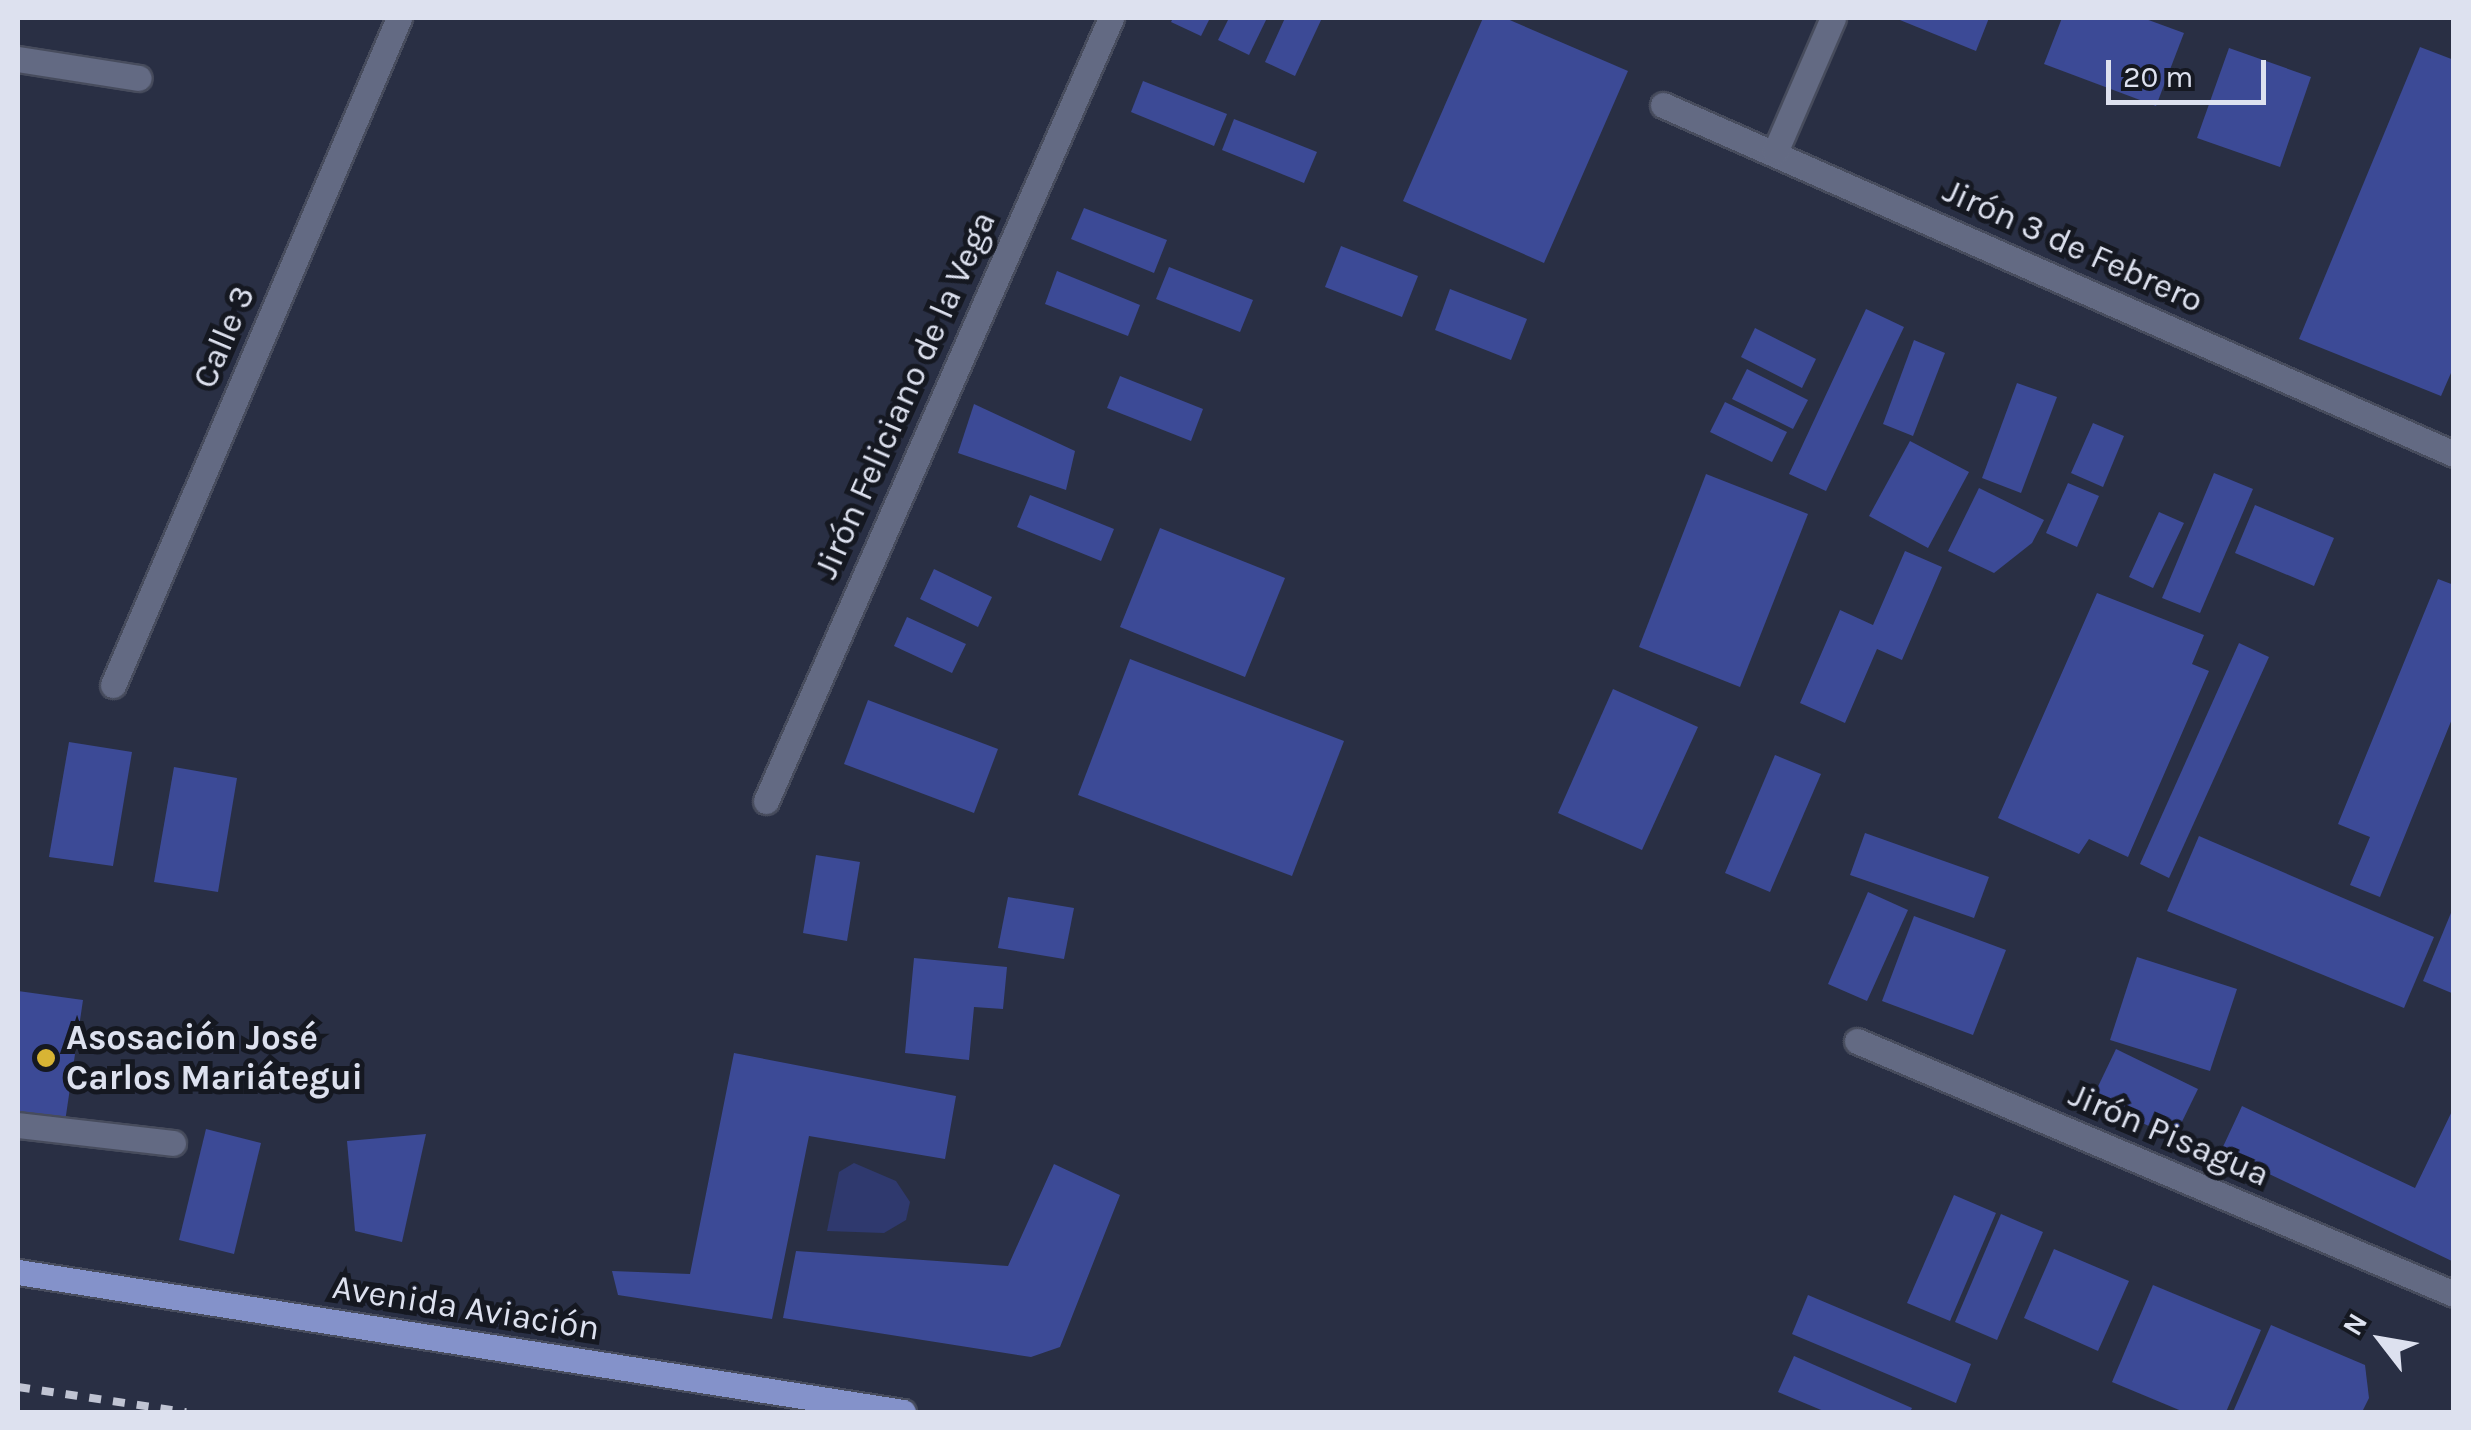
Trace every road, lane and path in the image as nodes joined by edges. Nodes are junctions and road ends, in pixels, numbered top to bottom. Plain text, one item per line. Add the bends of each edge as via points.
1 (399, 18) edge
2 (1111, 18) edge
3 (1832, 18) edge
4 (18, 59) edge
5 (140, 78) dead end
6 (1664, 105) dead end
7 (1775, 152) junction
8 (2454, 454) edge
9 (113, 685) dead end
10 (766, 801) dead end
11 (1857, 1040) dead end
12 (18, 1126) edge
13 (173, 1143) dead end
14 (18, 1272) edge
15 (2454, 1294) edge
16 (903, 1412) edge

1 - 9 street, Calle 3
2 - 10 street, Jirón Feliciano de la Vega
3 - 7 street
4 - 5 street
6 - 7 street, Jirón 3 de Febrero
7 - 8 street, Jirón 3 de Febrero
11 - 15 street, Jirón Pisagua
12 - 13 street
14 - 16 main road, Avenida Aviación

